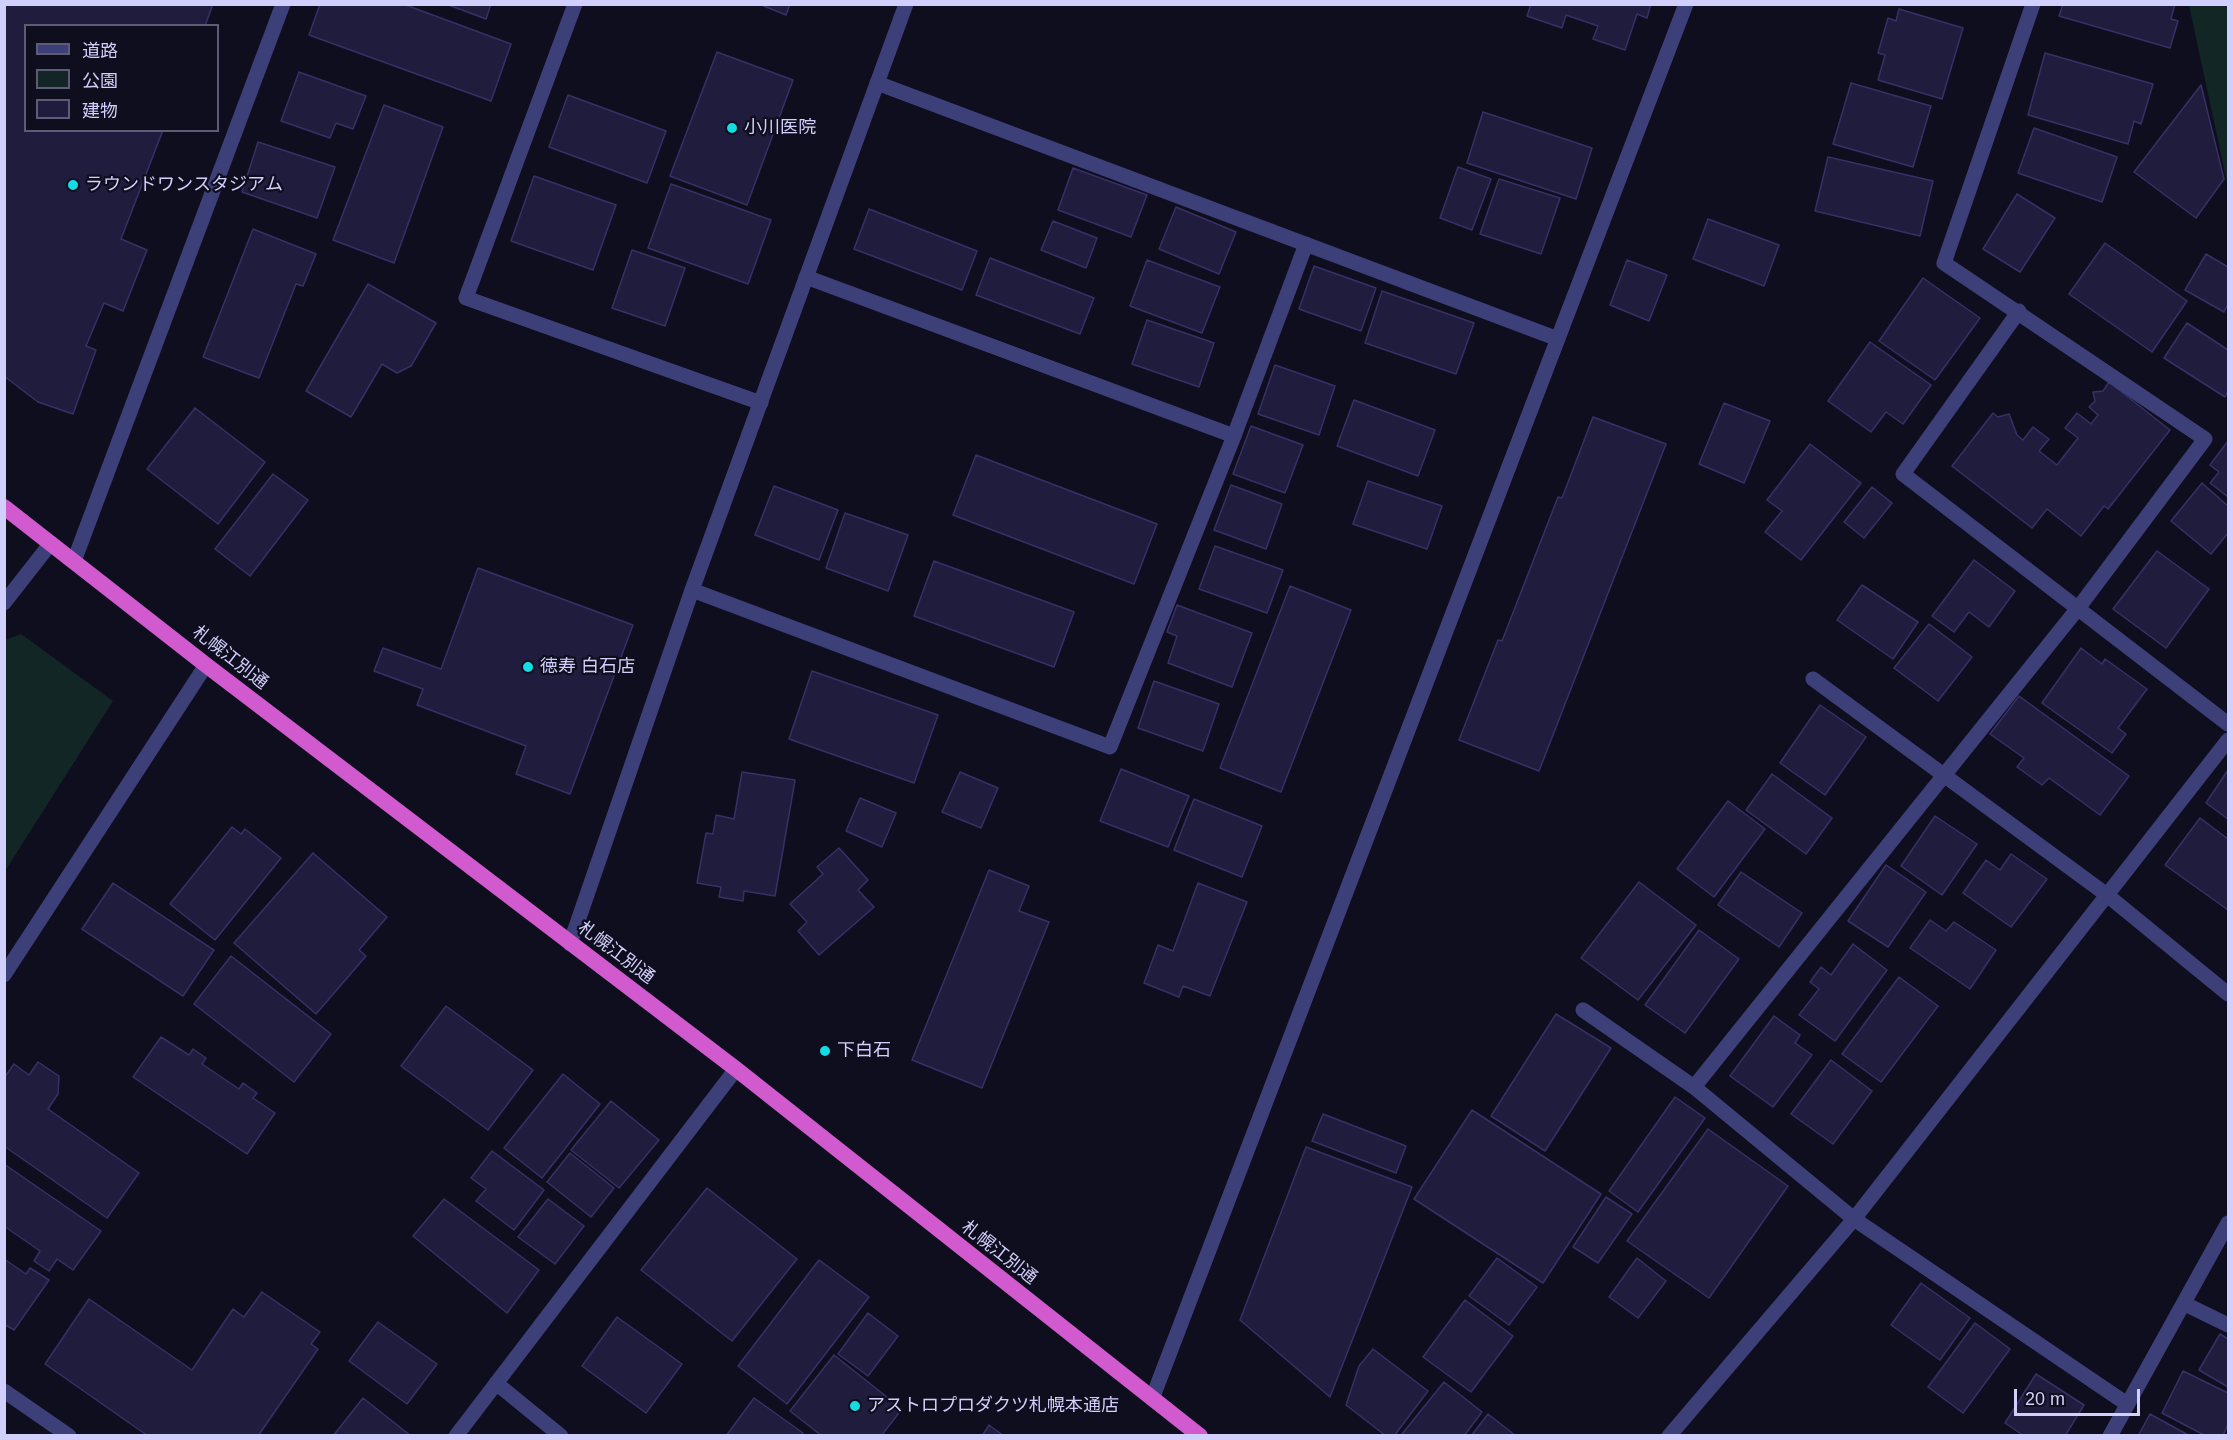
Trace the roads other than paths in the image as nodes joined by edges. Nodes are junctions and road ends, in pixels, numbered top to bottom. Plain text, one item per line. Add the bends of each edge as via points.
1 (283, 4) edge
2 (575, 4) edge
3 (906, 4) edge
4 (1686, 4) edge
5 (2033, 4) edge
6 (877, 82) junction
7 (1306, 244) junction
8 (806, 277) junction
9 (2019, 311) junction
10 (1558, 339) junction
11 (761, 403) junction
12 (1234, 436) junction
13 (4, 507) edge
14 (51, 543) junction
15 (74, 561) junction
16 (692, 591) junction
17 (4, 603) edge
18 (2079, 607) junction
19 (206, 665) junction
20 (1813, 679) dead end
21 (2229, 723) edge
22 (2229, 740) edge
23 (1944, 776) junction
24 (2107, 895) junction
25 (570, 944) junction
26 (4, 975) edge
27 (2229, 994) edge
28 (1583, 1010) dead end
29 (736, 1069) junction
30 (1694, 1087) junction
31 (1854, 1219) junction
32 (2229, 1223) edge
33 (2185, 1304) junction
34 (2229, 1325) edge
35 (496, 1383) junction
36 (4, 1391) edge
37 (1152, 1399) junction
38 (2127, 1404) junction
39 (69, 1436) edge
40 (456, 1436) edge
41 (561, 1436) edge
42 (1200, 1436) edge
43 (1670, 1436) edge
44 (2110, 1436) edge

1 - 15 street
2 - 11 street via 466,298
3 - 6 street
4 - 10 street
5 - 9 street via 1944,263
6 - 7 street
6 - 8 street
7 - 10 street
7 - 12 street
8 - 11 street
8 - 12 street
9 - 18 street via 1903,474
9 - 18 street via 2205,440
10 - 37 street
11 - 16 street
12 - 16 street via 1110,747
13 - 14 highway, 札幌江別通
14 - 15 highway, 札幌江別通
14 - 17 street
15 - 19 highway, 札幌江別通
16 - 25 street
18 - 21 street
18 - 23 street
19 - 25 highway, 札幌江別通
19 - 26 street
20 - 23 street
22 - 24 street
23 - 24 street
23 - 30 street
24 - 27 street
24 - 31 street
25 - 29 highway, 札幌江別通
28 - 30 street
29 - 35 street
29 - 37 highway, 札幌江別通
30 - 31 street
31 - 38 street
31 - 43 street
32 - 33 street
33 - 34 street
33 - 38 street
35 - 40 street
35 - 41 street
36 - 39 street
37 - 42 highway, 札幌江別通
38 - 44 street

